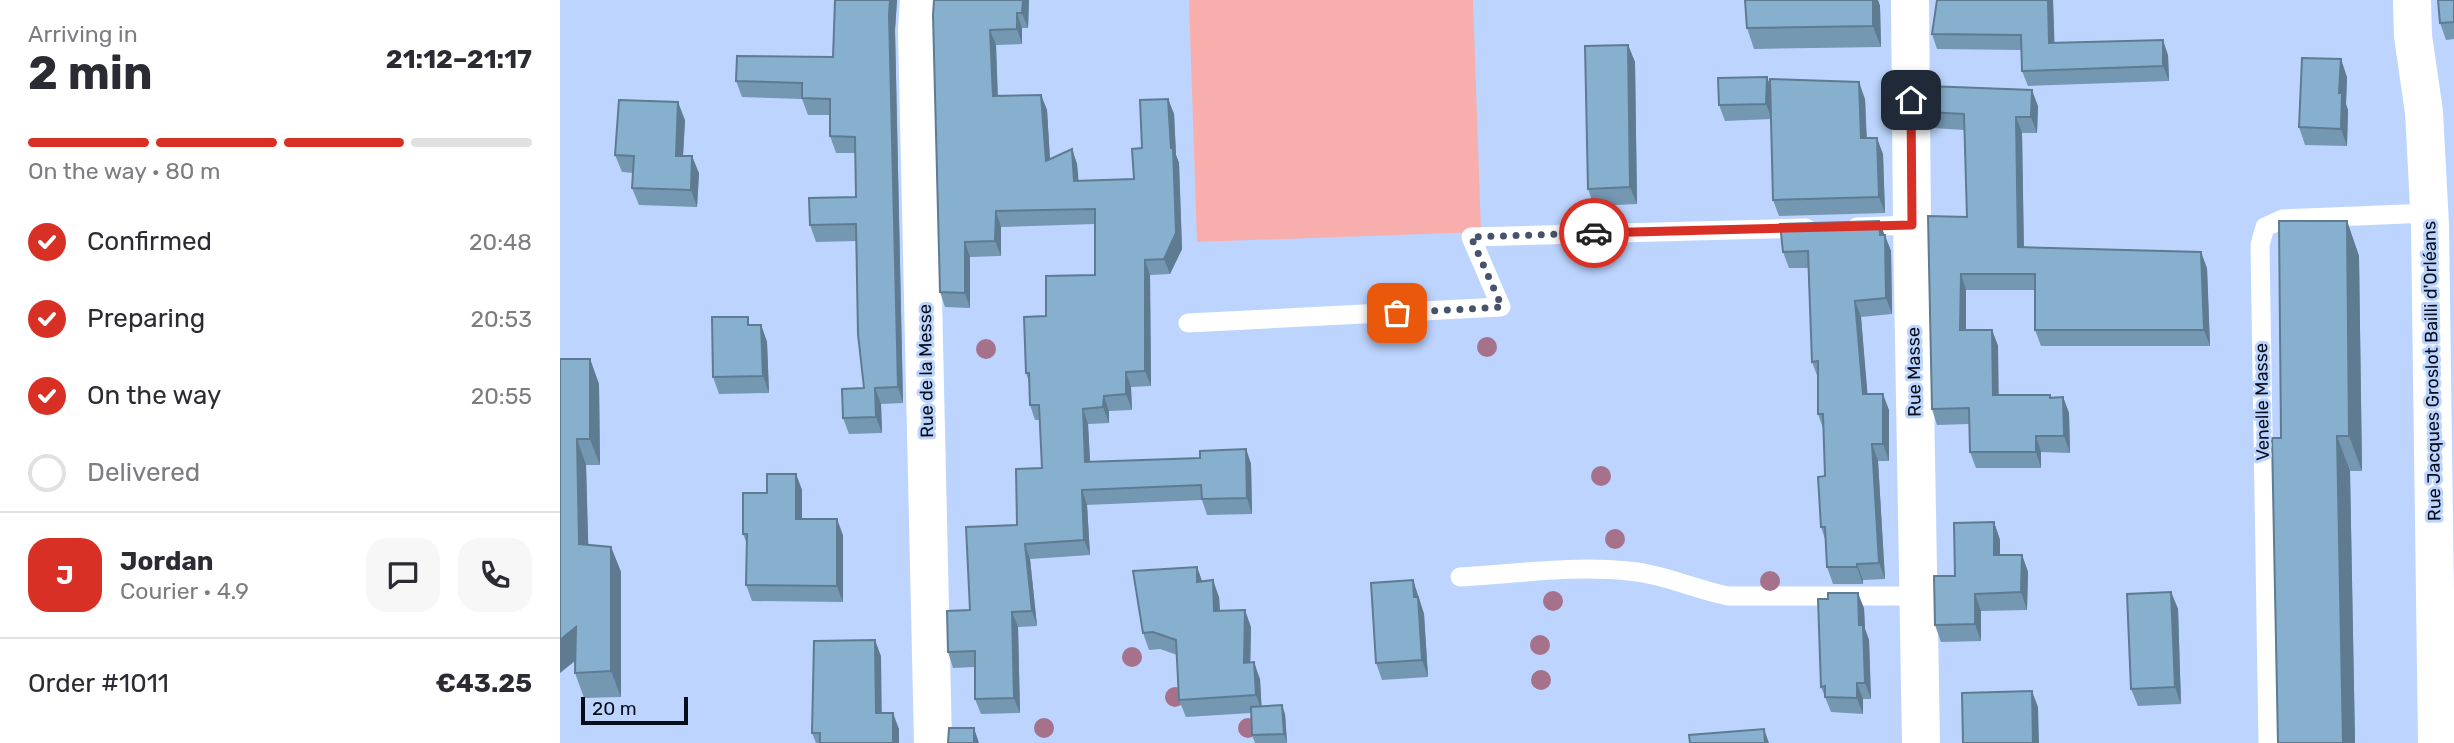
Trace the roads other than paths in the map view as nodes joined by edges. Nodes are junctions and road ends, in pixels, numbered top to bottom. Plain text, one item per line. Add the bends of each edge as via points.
1 (919, 0) edge
2 (1910, 0) edge
3 (2412, 0) edge
4 (2430, 213) junction
5 (1912, 225) junction
6 (1188, 323) dead end
7 (2443, 336) edge
8 (2444, 427) edge
9 (1460, 577) dead end
10 (1918, 596) junction
11 (933, 743) edge
12 (1921, 743) edge
13 (2268, 743) edge
14 (2437, 743) edge

1 - 11 street, Rue de la Messe
2 - 5 street, Rue Masse
3 - 4 street, Rue Jacques Groslot Bailli d'Orléans
4 - 7 street, Rue Jacques Groslot Bailli d'Orléans
4 - 13 lane, Venelle Masse via 2283,219 2265,228 2260,245
5 - 6 lane via 1471,237 1502,307
5 - 10 street, Rue Masse
7 - 8 street, Rue Jacques Groslot Bailli d'Orléans
8 - 14 street, Rue Jacques Groslot Bailli d'Orléans
9 - 10 lane via 1599,569 1656,575 1728,596
10 - 12 street, Rue Masse

